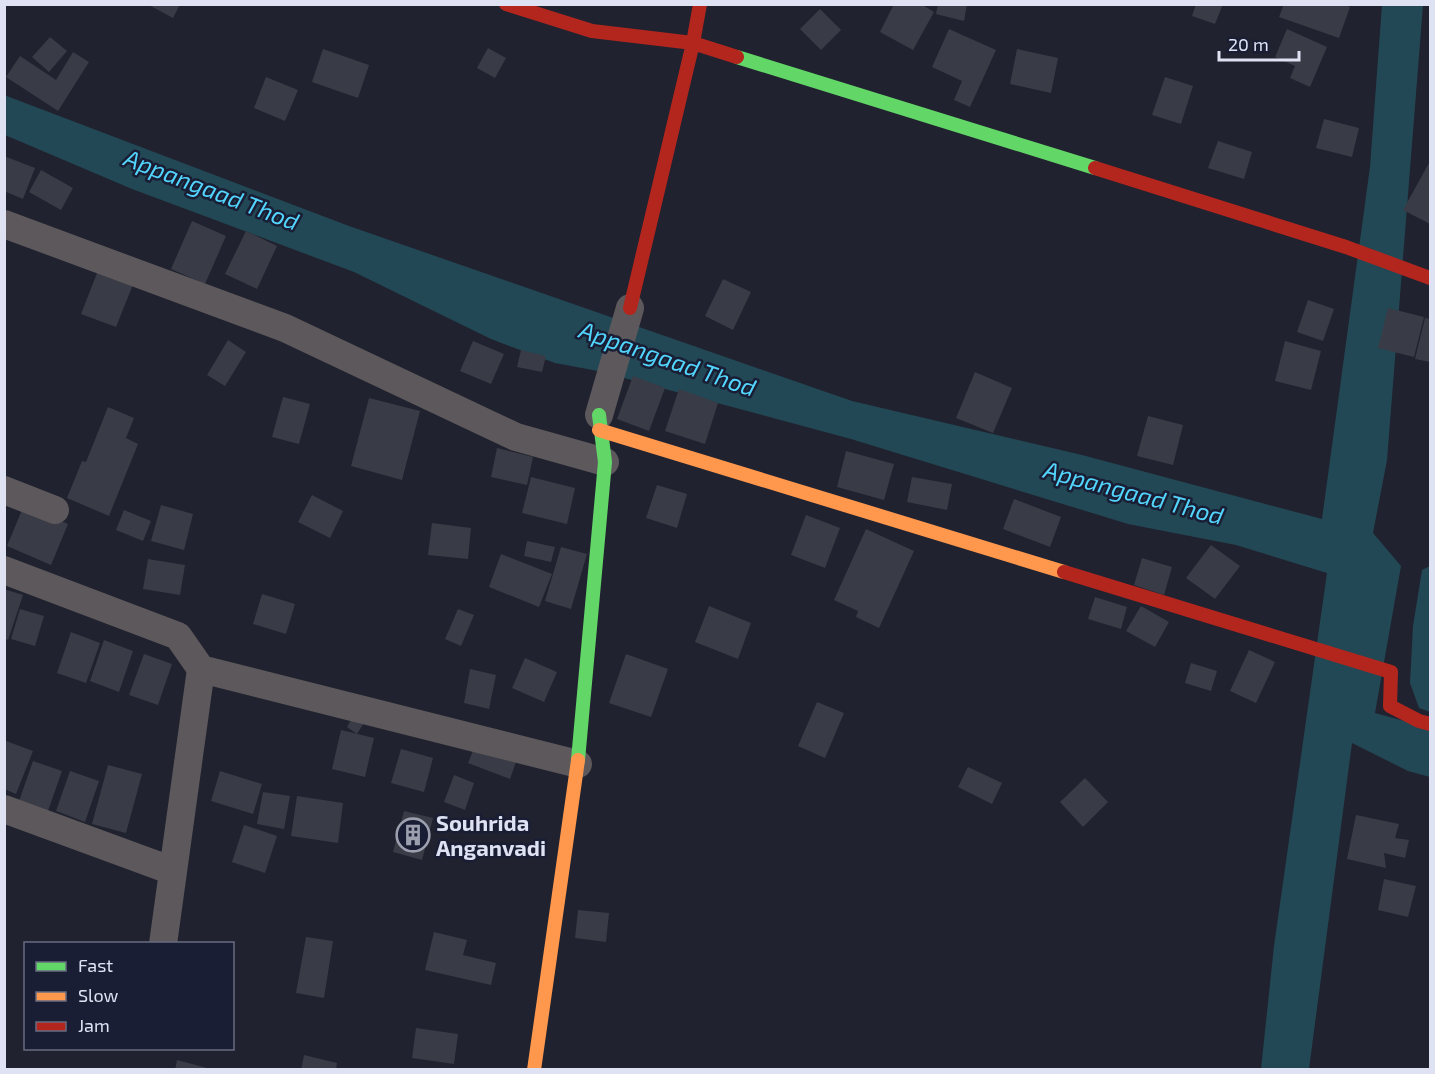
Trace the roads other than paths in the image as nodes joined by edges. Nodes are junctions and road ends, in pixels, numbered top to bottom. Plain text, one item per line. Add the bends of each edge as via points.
1 (506, 4) edge
2 (700, 4) edge
3 (693, 43) junction
4 (4, 224) edge
5 (1431, 278) edge
6 (630, 308) joint
7 (599, 423) junction
8 (605, 462) junction
9 (4, 490) edge
10 (55, 510) dead end
11 (4, 570) edge
12 (201, 669) junction
13 (1431, 724) edge
14 (578, 764) junction
15 (4, 809) edge
16 (173, 871) junction
17 (163, 942) edge
18 (534, 1070) edge

1 - 3 street via 592,31
2 - 3 street
3 - 5 street via 1346,247
3 - 6 street
4 - 8 street via 285,328 516,437
6 - 7 street
7 - 8 street
7 - 13 street via 1391,672 1390,706
8 - 14 street
9 - 10 street
11 - 12 street via 178,636
12 - 14 street
12 - 16 street
14 - 18 street
15 - 16 street
16 - 17 street

